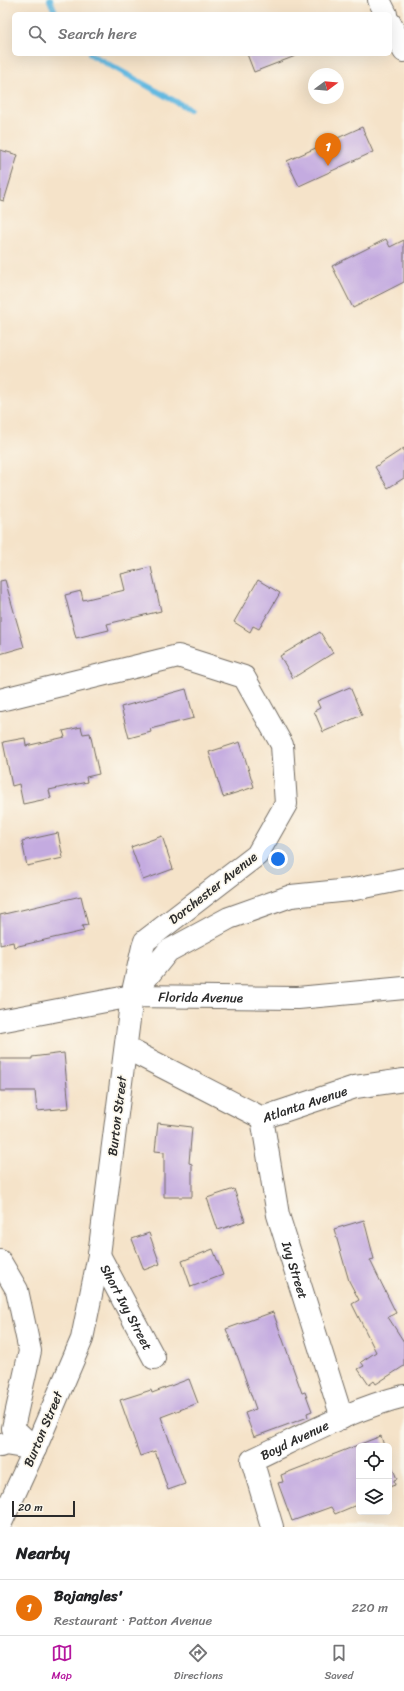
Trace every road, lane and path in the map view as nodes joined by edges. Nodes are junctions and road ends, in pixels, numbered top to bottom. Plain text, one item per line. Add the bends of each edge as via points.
1 (379, 0) edge
2 (385, 12) edge
3 (392, 27) edge
4 (404, 51) edge
5 (0, 700) edge
6 (404, 879) edge
7 (404, 988) edge
8 (132, 996) junction
9 (0, 1021) edge
10 (126, 1048) junction
11 (404, 1080) edge
12 (262, 1118) junction
13 (99, 1255) junction
14 (0, 1261) edge
15 (154, 1358) dead end
16 (404, 1396) edge
17 (342, 1418) junction
18 (0, 1446) edge
19 (35, 1449) junction
20 (0, 1524) edge
21 (272, 1527) edge

1 - 2 street
3 - 4 street
5 - 8 street, Dorchester Avenue via 178,656 244,677 282,745 286,804 257,855 145,941
6 - 8 street via 350,890 291,896 229,918 168,951
7 - 8 street, Florida Avenue via 298,998
8 - 9 street, Florida Avenue
8 - 10 street, Burton Street
10 - 12 street, Atlanta Avenue
10 - 13 street, Burton Street
11 - 12 street, Atlanta Avenue via 355,1087
12 - 17 street, Ivy Street via 278,1215
13 - 15 street, Short Ivy Street
13 - 19 street, Burton Street via 82,1339
14 - 19 street via 17,1290 30,1351 13,1428
16 - 17 street, Boyd Avenue
17 - 21 street, Boyd Avenue via 252,1460
18 - 19 street via 5,1444
19 - 20 street, Burton Street

